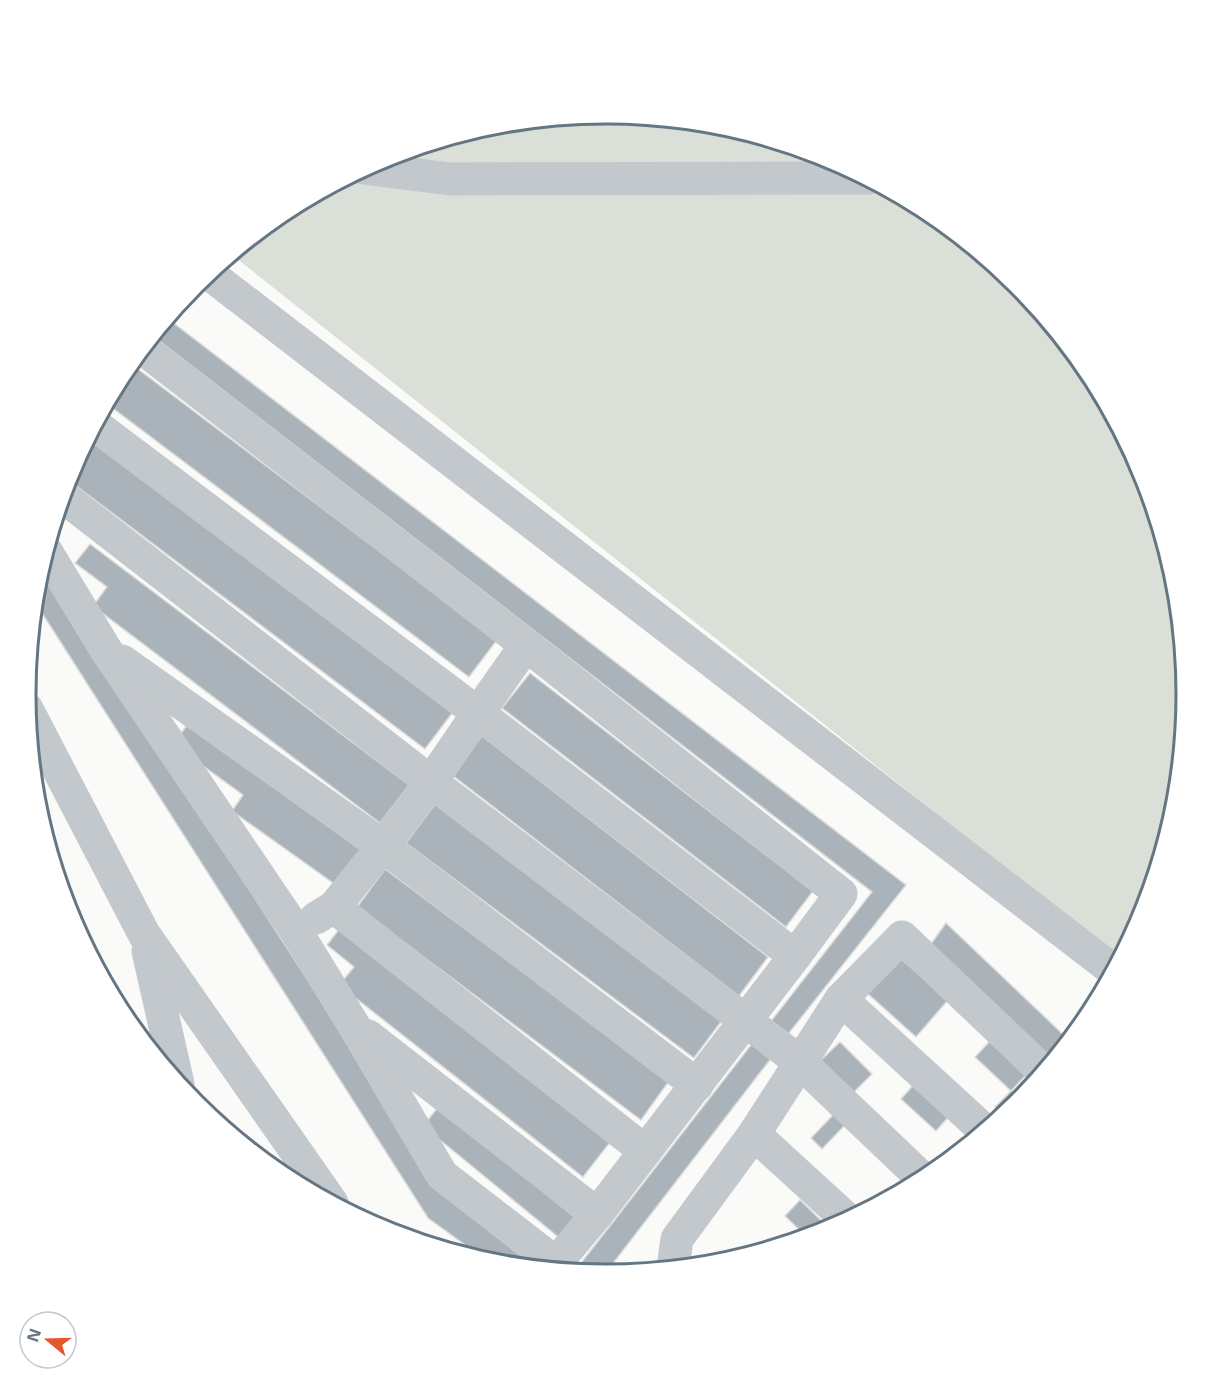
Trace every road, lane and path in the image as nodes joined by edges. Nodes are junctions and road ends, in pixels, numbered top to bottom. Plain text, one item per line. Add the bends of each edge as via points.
1 (381, 170) edge
2 (850, 178) edge
3 (216, 279) edge
4 (149, 354) edge
5 (101, 430) edge
6 (69, 502) edge
7 (52, 560) edge
8 (526, 645) junction
9 (106, 650) junction
10 (478, 713) junction
11 (37, 728) edge
12 (431, 782) junction
13 (383, 846) junction
14 (334, 907) junction
15 (296, 932) junction
16 (144, 934) junction
17 (795, 956) junction
18 (1108, 966) edge
19 (841, 999) junction
20 (745, 1019) junction
21 (353, 1024) junction
22 (800, 1062) junction
23 (174, 1065) edge
24 (1038, 1066) edge
25 (697, 1085) junction
26 (979, 1126) edge
27 (754, 1134) junction
28 (645, 1151) junction
29 (916, 1172) edge
30 (322, 1188) edge
31 (597, 1214) junction
32 (841, 1214) edge
33 (674, 1261) edge
34 (554, 1262) edge
35 (557, 1262) edge

1 - 2 street via 450,179
3 - 18 street
4 - 8 street
5 - 10 street
6 - 12 street
7 - 9 street
8 - 10 street
8 - 17 street via 841,894
9 - 13 street
9 - 15 street
10 - 12 street
10 - 17 street
11 - 16 street
12 - 13 street
12 - 20 street
13 - 14 street
13 - 25 street
14 - 15 street
14 - 28 street
15 - 21 street
16 - 23 street
16 - 30 street
17 - 20 street
19 - 22 street
19 - 24 street via 902,937
19 - 26 street
20 - 22 street
20 - 25 street
21 - 31 street
21 - 34 street via 442,1175
22 - 27 street
22 - 29 street
25 - 28 street
27 - 32 street
27 - 33 street via 677,1239
28 - 31 street
31 - 35 street

